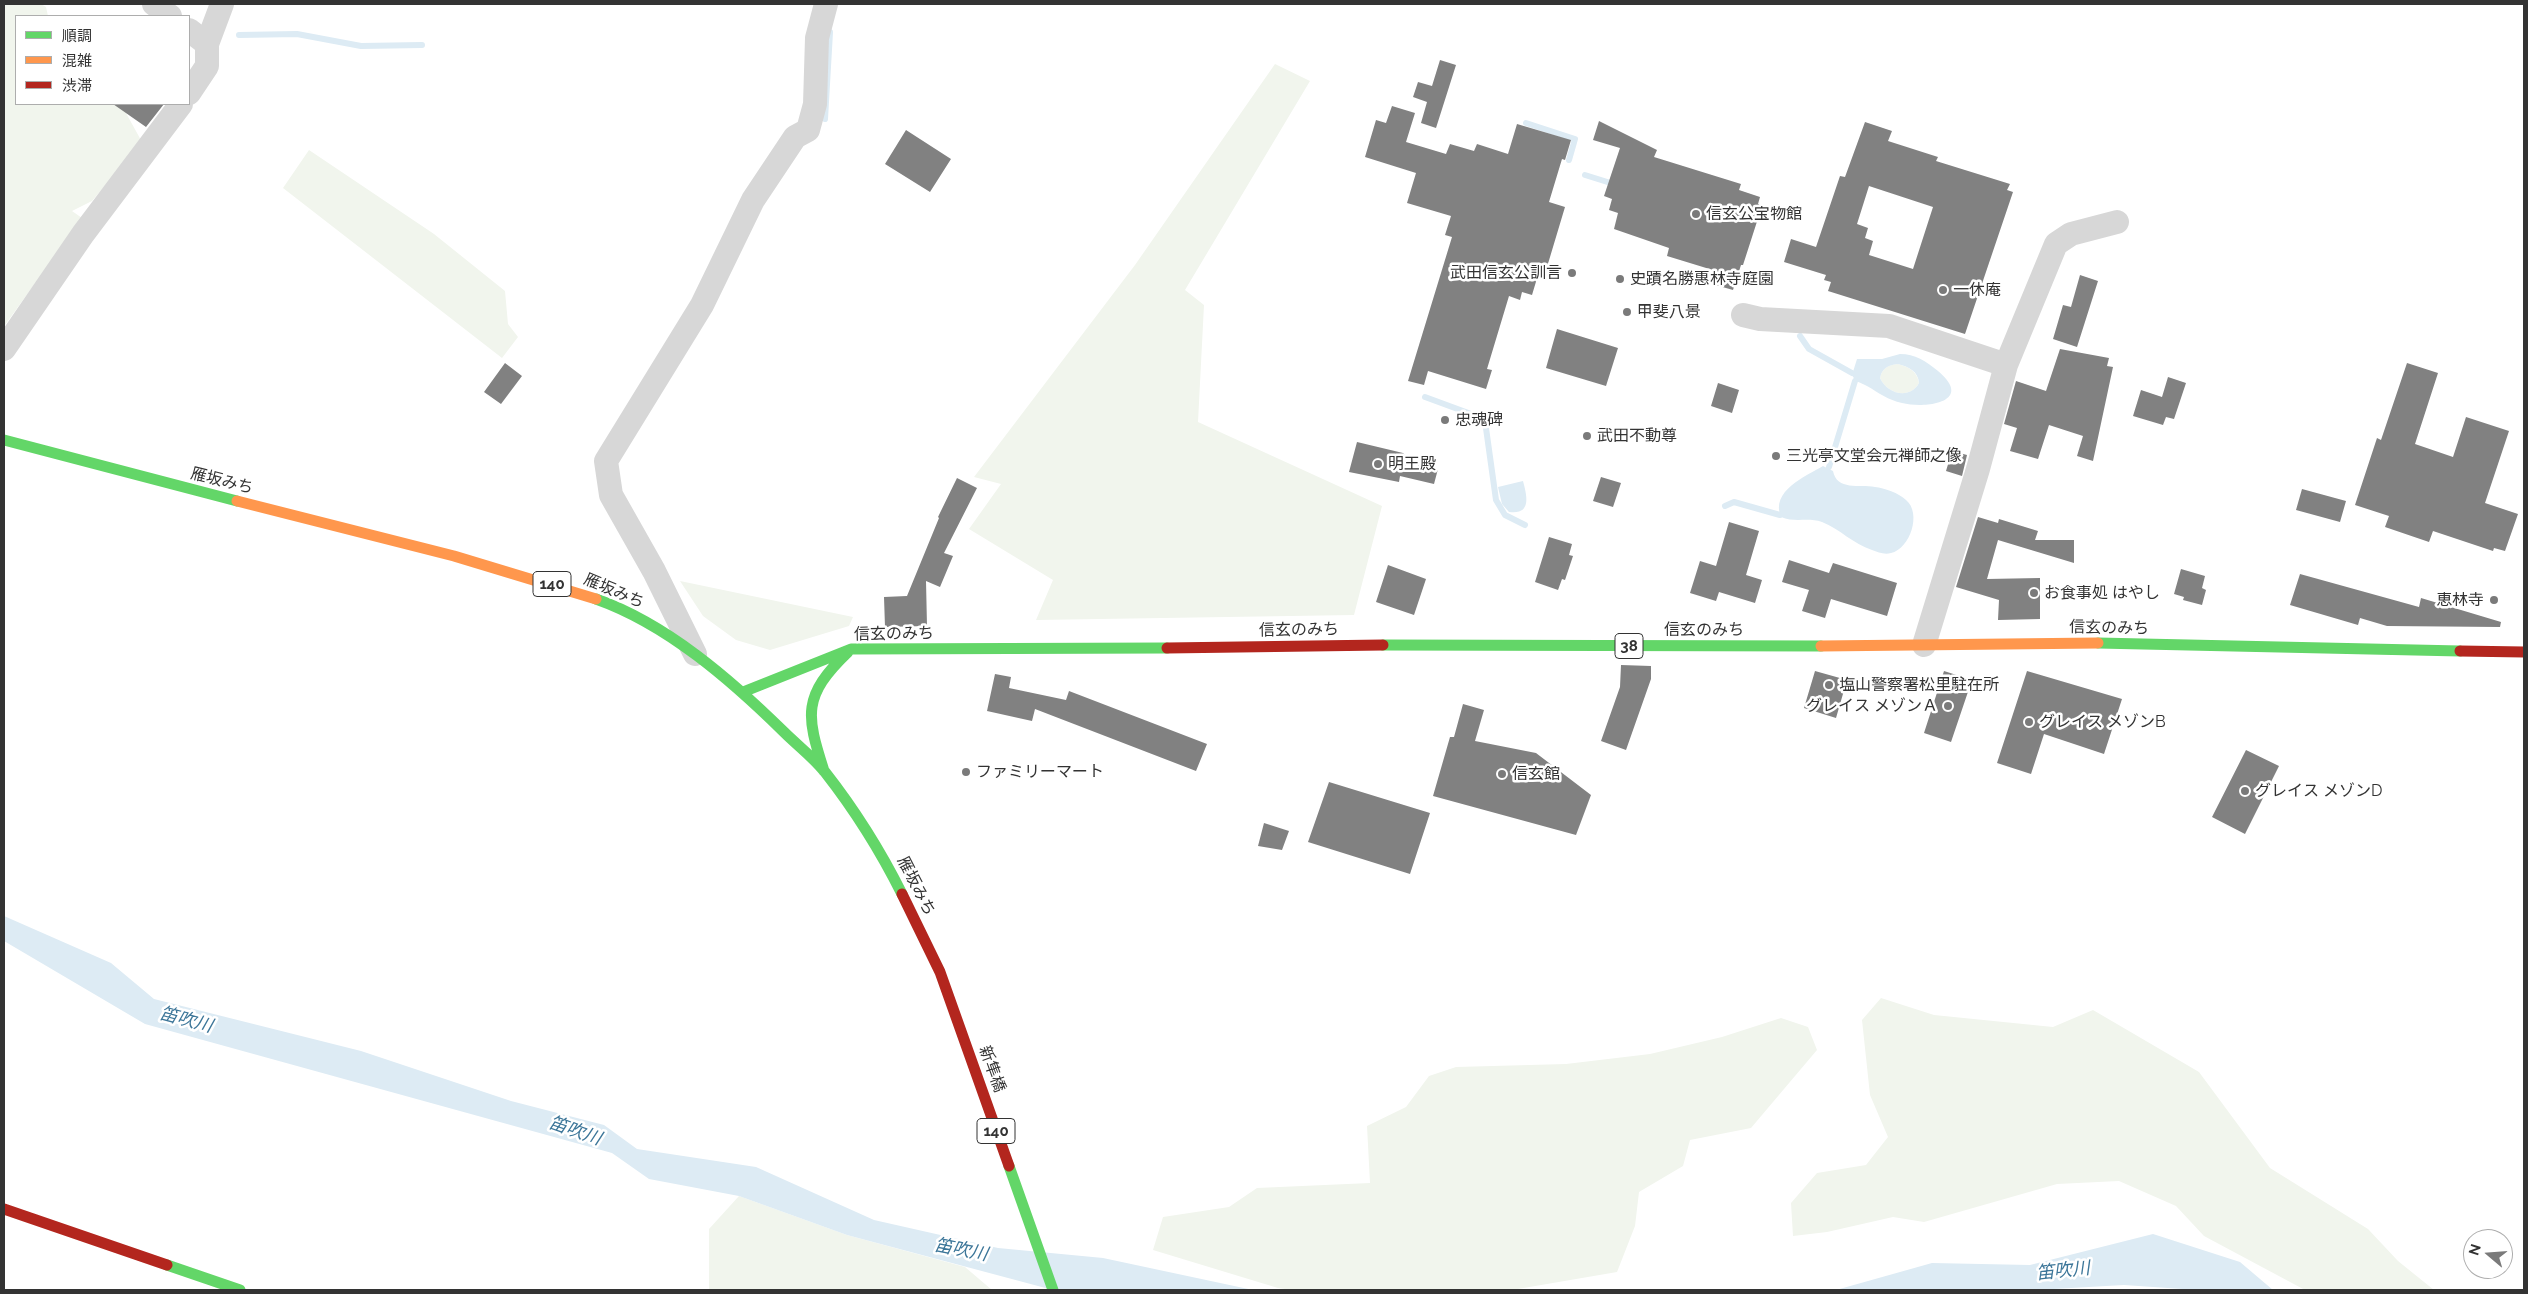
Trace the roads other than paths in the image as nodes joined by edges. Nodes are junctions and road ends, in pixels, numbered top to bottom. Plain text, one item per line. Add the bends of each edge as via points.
1 (154, 4) edge
2 (222, 4) edge
3 (826, 4) edge
4 (169, 15) edge
5 (198, 37) edge
6 (190, 92) edge
7 (180, 105) edge
8 (2117, 222) dead end
9 (1743, 315) dead end
10 (4, 349) edge
11 (2006, 365) junction
12 (4, 440) edge
13 (1924, 645) junction
14 (850, 649) junction
15 (2524, 652) edge
16 (695, 654) junction
17 (743, 692) junction
18 (824, 771) junction
19 (940, 972) joint
20 (4, 1209) edge
21 (240, 1290) edge
22 (1053, 1290) edge

1 - 4 street
2 - 5 street
3 - 16 street via 817,38 815,104 808,130 795,137 752,200 702,305 606,461 611,495 654,571
5 - 6 street via 207,66
7 - 10 street via 83,234
8 - 11 street via 2071,234 2056,244
9 - 11 street via 1760,319 1889,326
11 - 13 street
12 - 16 main road, 雁坂みち / 140 via 454,556 558,586 616,606
13 - 14 main road, 信玄のみち / 38
13 - 15 main road, 信玄のみち / 38 via 2100,643
14 - 17 main road, 信玄のみち / 38
14 - 18 main road via 833,664 817,692 809,719
16 - 17 main road, 雁坂みち / 140
17 - 18 main road, 雁坂みち / 140
18 - 19 main road, 雁坂みち / 140 via 886,864
19 - 22 main road, 新隼橋 / 140
20 - 21 main road

